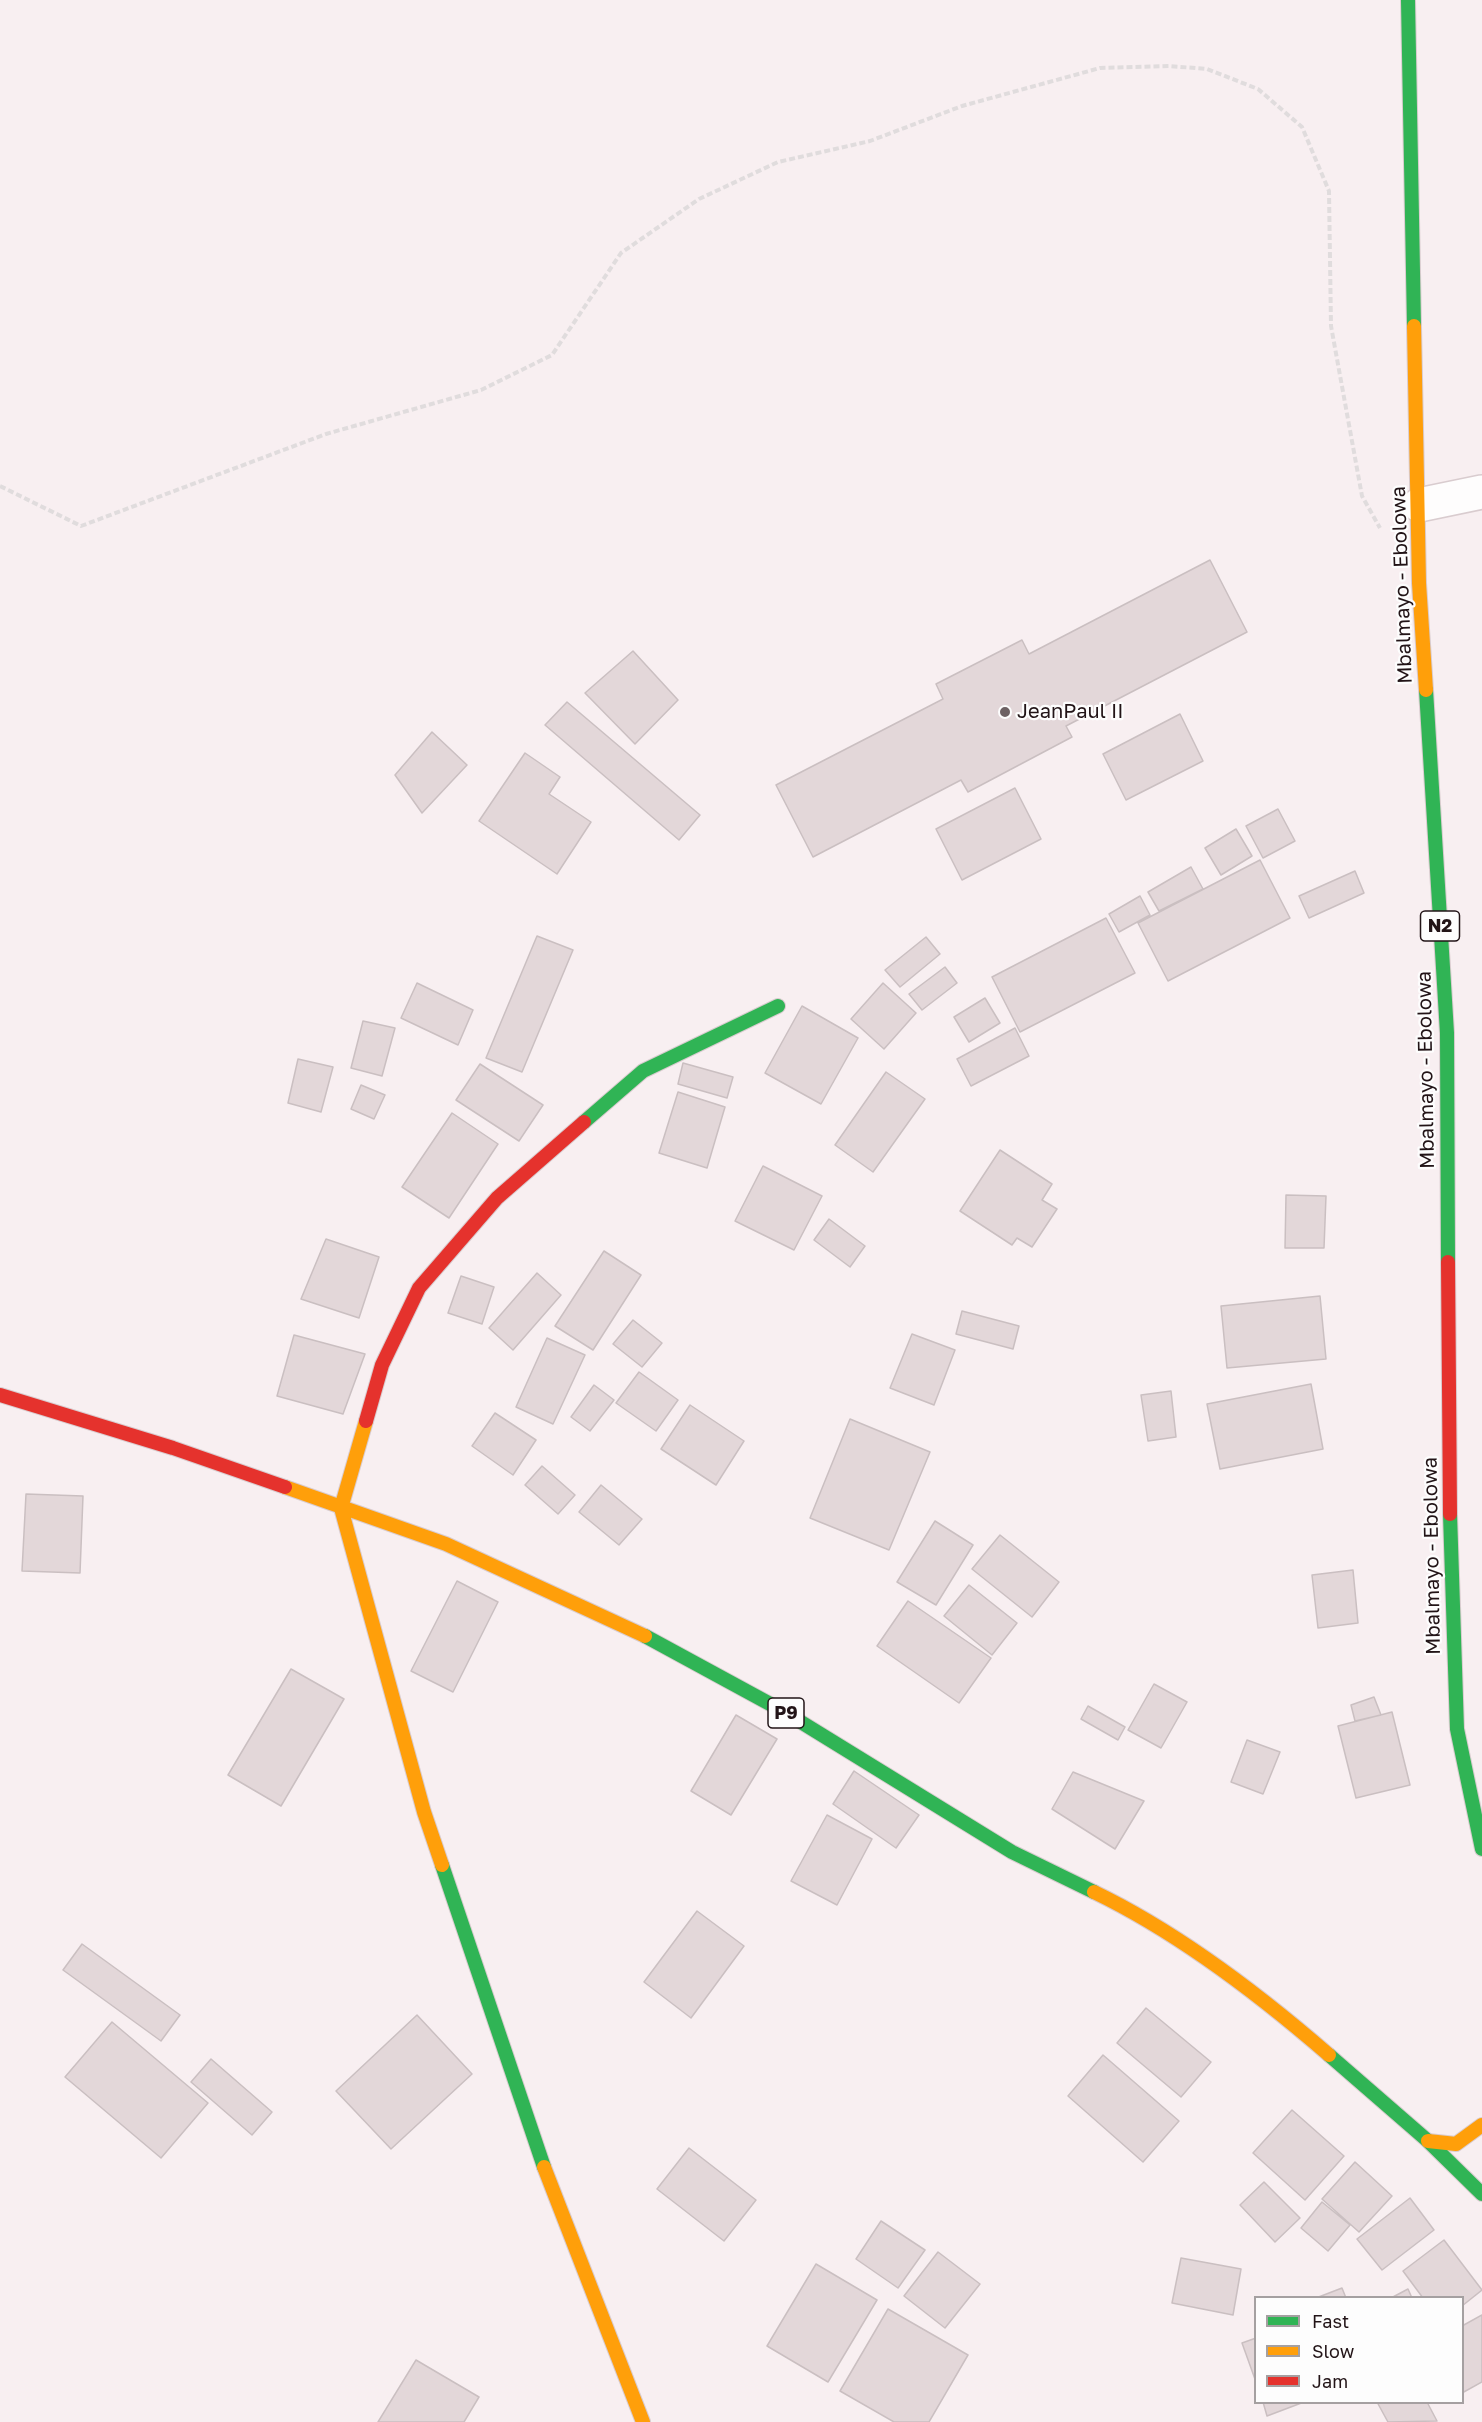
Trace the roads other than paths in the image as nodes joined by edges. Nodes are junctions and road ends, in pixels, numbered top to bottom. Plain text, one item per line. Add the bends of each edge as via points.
1 (1408, 0) edge
2 (1482, 492) edge
3 (1419, 505) junction
4 (778, 1006) dead end
5 (0, 1395) edge
6 (341, 1508) junction
7 (1482, 1850) edge
8 (1482, 2125) edge
9 (1428, 2141) junction
10 (1482, 2194) edge
11 (643, 2422) edge

1 - 3 main road, Mbalmayo - Ebolowa / N2
2 - 3 street
3 - 7 main road, Mbalmayo - Ebolowa / N2 via 1419,583 1447,1033 1449,1478 1457,1729
4 - 6 main road via 643,1071 497,1198 419,1288 382,1365
5 - 6 main road, P9 via 173,1448
6 - 9 main road, P9 via 446,1544 620,1623 783,1712 1012,1852 1133,1911 1240,1985
6 - 11 main road via 424,1812 548,2179
8 - 9 main road via 1456,2144
9 - 10 main road, P9

